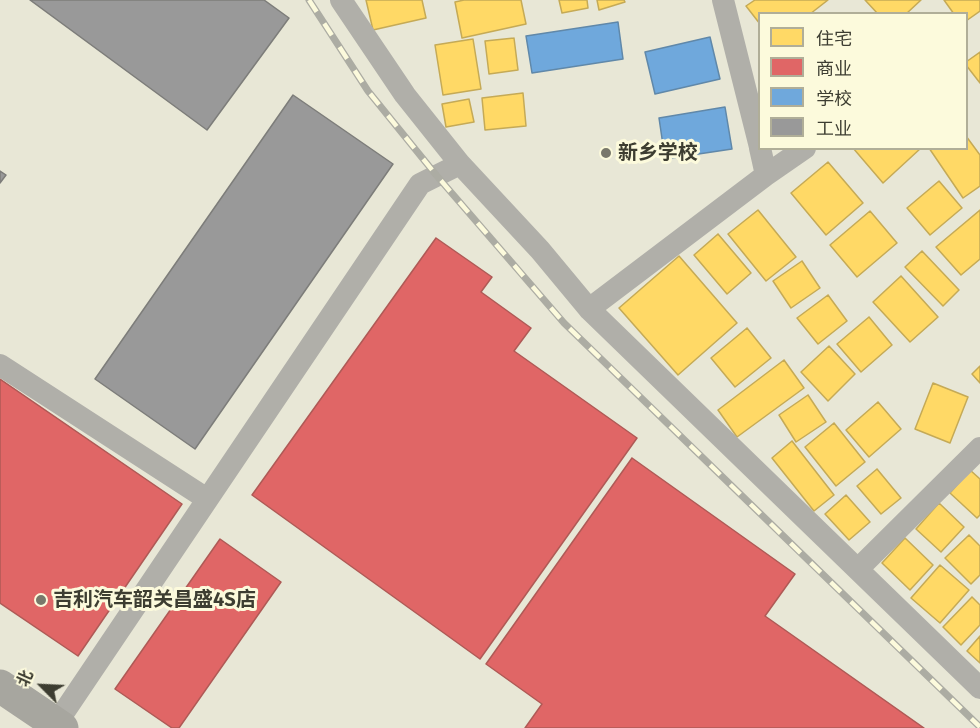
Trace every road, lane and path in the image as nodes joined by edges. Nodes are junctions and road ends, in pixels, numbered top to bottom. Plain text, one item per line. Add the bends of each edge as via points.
1 (341, 0) edge
2 (723, 0) edge
3 (758, 140) edge
4 (760, 150) edge
5 (802, 150) edge
6 (460, 164) junction
7 (766, 175) junction
8 (589, 309) junction
9 (0, 365) edge
10 (980, 448) edge
11 (207, 499) junction
12 (858, 569) junction
13 (980, 688) edge
14 (2, 691) edge
15 (59, 726) edge

1 - 6 street via 405,95
2 - 3 street
4 - 7 street
5 - 7 street
6 - 8 street
6 - 11 street via 420,184
7 - 8 street
8 - 12 street
9 - 11 street
10 - 12 street
11 - 15 street
12 - 13 street
14 - 15 main road

